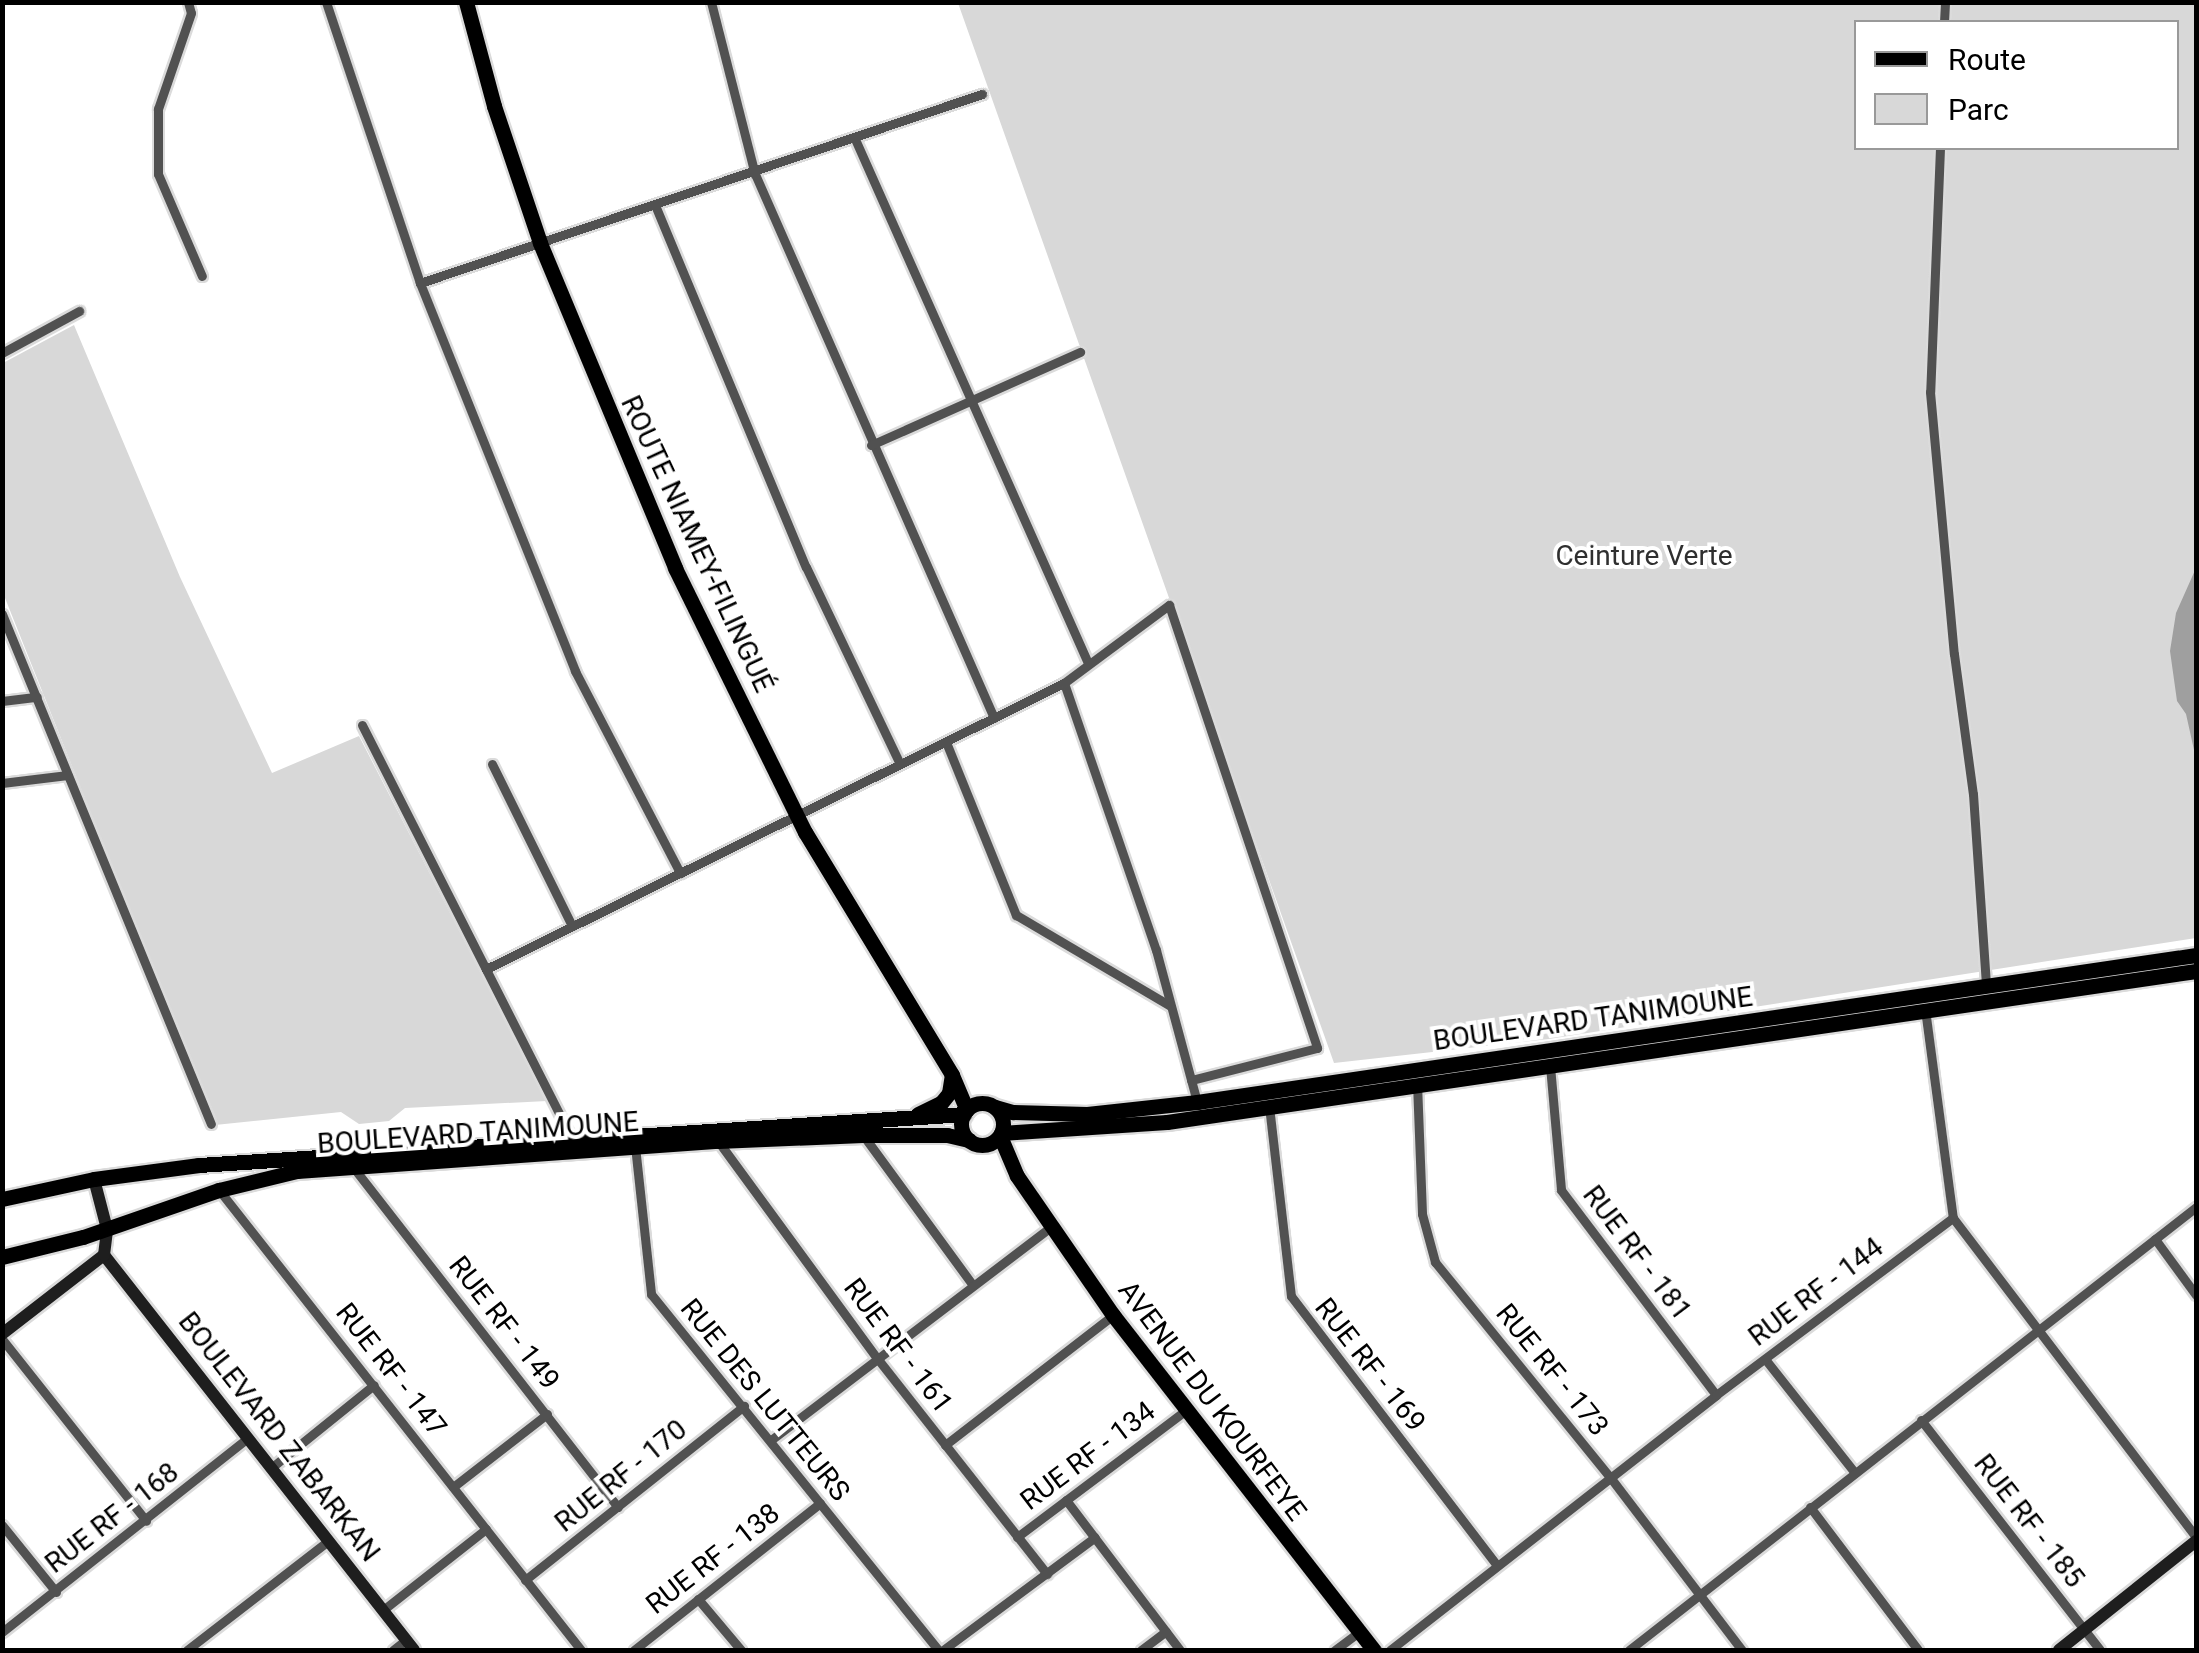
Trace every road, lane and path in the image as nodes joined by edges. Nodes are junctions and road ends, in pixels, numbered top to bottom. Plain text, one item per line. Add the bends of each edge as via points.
1 (188, 2) edge
2 (326, 2) edge
3 (466, 2) edge
4 (711, 2) edge
5 (982, 94) dead end
6 (855, 139) junction
7 (1940, 150) edge
8 (755, 174) junction
9 (655, 205) junction
10 (540, 243) junction
11 (202, 276) dead end
12 (420, 282) junction
13 (79, 312) dead end
14 (1080, 352) dead end
15 (2, 353) edge
16 (972, 400) junction
17 (871, 445) junction
18 (3, 614) edge
19 (1088, 663) junction
20 (1064, 683) junction
21 (36, 697) junction
22 (2, 701) edge
23 (994, 718) junction
24 (362, 725) dead end
25 (946, 742) junction
26 (492, 764) dead end
27 (900, 764) junction
28 (68, 776) junction
29 (2, 783) edge
30 (796, 816) junction
31 (680, 873) junction
32 (572, 926) junction
33 (2196, 955) edge
34 (486, 969) junction
35 (2196, 972) edge
36 (1986, 995) junction
37 (1923, 1000) junction
38 (1169, 1005) junction
39 (1512, 1063) junction
40 (1550, 1065) junction
41 (952, 1076) junction
42 (1191, 1080) junction
43 (1417, 1083) junction
44 (1197, 1102) junction
45 (991, 1106) junction
46 (1269, 1106) junction
47 (965, 1112) junction
48 (905, 1119) junction
49 (211, 1124) dead end
50 (863, 1135) junction
51 (1000, 1135) junction
52 (572, 1139) junction
53 (718, 1141) junction
54 (975, 1142) junction
55 (635, 1146) junction
56 (353, 1167) junction
57 (1018, 1176) junction
58 (94, 1179) junction
59 (219, 1190) junction
60 (2, 1199) edge
61 (2196, 1207) edge
62 (1953, 1218) junction
63 (1052, 1226) junction
64 (107, 1229) junction
65 (2155, 1239) junction
66 (104, 1254) junction
67 (2, 1258) edge
68 (972, 1284) junction
69 (2196, 1294) edge
70 (1113, 1315) junction
71 (2040, 1328) junction
72 (2, 1337) edge
73 (877, 1358) junction
74 (1765, 1359) junction
75 (374, 1385) junction
76 (1716, 1395) junction
77 (744, 1406) junction
78 (1185, 1411) junction
79 (546, 1414) junction
80 (1921, 1420) junction
81 (248, 1438) junction
82 (771, 1440) junction
83 (945, 1446) junction
84 (271, 1468) junction
85 (1855, 1473) junction
86 (1610, 1477) junction
87 (454, 1487) junction
88 (1066, 1500) junction
89 (820, 1503) junction
90 (618, 1507) junction
91 (1810, 1507) junction
92 (146, 1522) junction
93 (2, 1525) edge
94 (486, 1529) junction
95 (1017, 1537) junction
96 (1096, 1537) junction
97 (2196, 1539) edge
98 (328, 1541) junction
99 (1497, 1565) junction
100 (1047, 1574) junction
101 (526, 1580) junction
102 (56, 1592) junction
103 (1699, 1595) junction
104 (698, 1599) junction
105 (382, 1610) junction
106 (2085, 1630) junction
107 (3, 1631) edge
108 (1166, 1631) junction
109 (1359, 1632) junction
110 (410, 1645) edge
111 (187, 1650) edge
112 (393, 1650) edge
113 (581, 1650) edge
114 (634, 1650) edge
115 (742, 1650) edge
116 (941, 1650) edge
117 (1141, 1650) edge
118 (1180, 1650) edge
119 (1335, 1650) edge
120 (1374, 1650) edge
121 (1390, 1650) edge
122 (1629, 1650) edge
123 (1742, 1650) edge
124 (1918, 1650) edge
125 (2059, 1650) edge
126 (2100, 1650) edge

1 - 11 street via 191,13 158,109 158,174
2 - 12 street
3 - 10 main road, ROUTE NIAMEY-FILINGUÉ
4 - 8 street
5 - 6 street
6 - 8 street
6 - 16 street
7 - 36 street via 1930,392 1973,794
8 - 9 street
8 - 17 street
9 - 10 street
9 - 27 street via 806,567
10 - 12 street
10 - 30 main road, ROUTE NIAMEY-FILINGUÉ via 647,505
12 - 31 street via 575,671
13 - 15 street
14 - 16 street
16 - 17 street
16 - 19 street
17 - 23 street
18 - 21 street
19 - 20 street
19 - 42 street via 1170,604 1317,1048
20 - 23 street
20 - 38 street
21 - 22 street
21 - 28 street
23 - 25 street
24 - 34 street
25 - 27 street
25 - 38 street via 1016,915
26 - 32 street
27 - 30 street
28 - 29 street
28 - 49 street
30 - 31 street
30 - 41 main road, ROUTE NIAMEY-FILINGUÉ
31 - 32 street
32 - 34 street
33 - 36 main road, BOULEVARD TANIMOUNE
34 - 52 street
35 - 36 main road, BOULEVARD TANIMOUNE
36 - 37 main road, BOULEVARD TANIMOUNE
37 - 39 main road, BOULEVARD TANIMOUNE
37 - 40 main road, BOULEVARD TANIMOUNE
37 - 62 street
38 - 42 street
39 - 40 main road, BOULEVARD TANIMOUNE
39 - 43 main road, BOULEVARD TANIMOUNE
39 - 44 main road, BOULEVARD TANIMOUNE
40 - 76 street, RUE RF - 181 via 1561,1190
41 - 45 main road, ROUTE NIAMEY-FILINGUÉ
41 - 47 main road, ROUTE NIAMEY-FILINGUÉ
41 - 48 main road via 940,1103
42 - 44 street
43 - 46 main road, BOULEVARD TANIMOUNE
43 - 86 street, RUE RF - 173 via 1422,1214 1435,1262
44 - 45 main road, BOULEVARD TANIMOUNE via 1088,1114
45 - 47 main road
45 - 51 main road via 1003,1122
46 - 51 main road, BOULEVARD TANIMOUNE via 1143,1125
46 - 99 street, RUE RF - 169 via 1291,1296
47 - 48 main road, BOULEVARD TANIMOUNE
47 - 54 main road via 962,1126
48 - 52 main road, BOULEVARD TANIMOUNE
50 - 53 main road, BOULEVARD TANIMOUNE
50 - 54 main road, BOULEVARD TANIMOUNE via 947,1135
50 - 68 street
51 - 54 main road
51 - 57 main road, AVENUE DU KOURFEYE
52 - 58 main road, BOULEVARD TANIMOUNE via 199,1165
53 - 55 main road, BOULEVARD TANIMOUNE
53 - 73 street, RUE RF - 161
54 - 57 main road, AVENUE DU KOURFEYE
55 - 56 main road, BOULEVARD TANIMOUNE
55 - 77 street, RUE DES LUTTEURS via 647,1285
56 - 59 main road, BOULEVARD TANIMOUNE via 278,1174
56 - 79 street, RUE RF - 149
57 - 63 main road, AVENUE DU KOURFEYE
58 - 60 main road, BOULEVARD TANIMOUNE
58 - 64 street
59 - 64 main road, BOULEVARD TANIMOUNE
59 - 75 street, RUE RF - 147
61 - 65 street
62 - 71 street
62 - 74 street, RUE RF - 144
63 - 68 street
63 - 70 main road, AVENUE DU KOURFEYE
64 - 66 street
64 - 67 main road, BOULEVARD TANIMOUNE
65 - 69 street
65 - 71 street
66 - 72 street
66 - 81 street, BOULEVARD ZABARKAN
68 - 73 street
70 - 78 main road, AVENUE DU KOURFEYE
70 - 83 street
71 - 80 street
71 - 97 street
72 - 92 street
73 - 82 street
73 - 83 street, RUE RF - 161
74 - 76 street, RUE RF - 144
74 - 85 street
75 - 84 street
75 - 87 street, RUE RF - 147
76 - 86 street, RUE RF - 144
77 - 82 street, RUE DES LUTTEURS
77 - 90 street, RUE RF - 170
78 - 88 street, RUE RF - 134
78 - 109 main road, AVENUE DU KOURFEYE
79 - 87 street
79 - 90 street, RUE RF - 149
80 - 85 street
80 - 106 street, RUE RF - 185
81 - 84 street, BOULEVARD ZABARKAN
81 - 92 street, RUE RF - 168
82 - 89 street, RUE DES LUTTEURS
83 - 95 street, RUE RF - 161
84 - 98 street, BOULEVARD ZABARKAN
85 - 91 street
86 - 99 street, RUE RF - 144
86 - 103 street, RUE RF - 173
87 - 94 street, RUE RF - 147
88 - 95 street, RUE RF - 134
88 - 96 street
89 - 104 street, RUE RF - 138
89 - 116 street, RUE DES LUTTEURS
90 - 101 street, RUE RF - 170
91 - 103 street
91 - 124 street
92 - 102 street, RUE RF - 168
93 - 102 street
94 - 101 street, RUE RF - 147
94 - 105 street
95 - 100 street, RUE RF - 161
96 - 100 street
96 - 108 street
97 - 106 street
98 - 105 street, BOULEVARD ZABARKAN
98 - 111 street
99 - 121 street, RUE RF - 144
100 - 116 street
101 - 113 street, RUE RF - 147
102 - 107 street, RUE RF - 168
103 - 122 street
103 - 123 street, RUE RF - 173
104 - 114 street, RUE RF - 138
104 - 115 street
105 - 110 street, BOULEVARD ZABARKAN
106 - 125 street
106 - 126 street, RUE RF - 185
108 - 117 street
108 - 118 street
109 - 119 street
109 - 120 main road, AVENUE DU KOURFEYE
110 - 112 street

